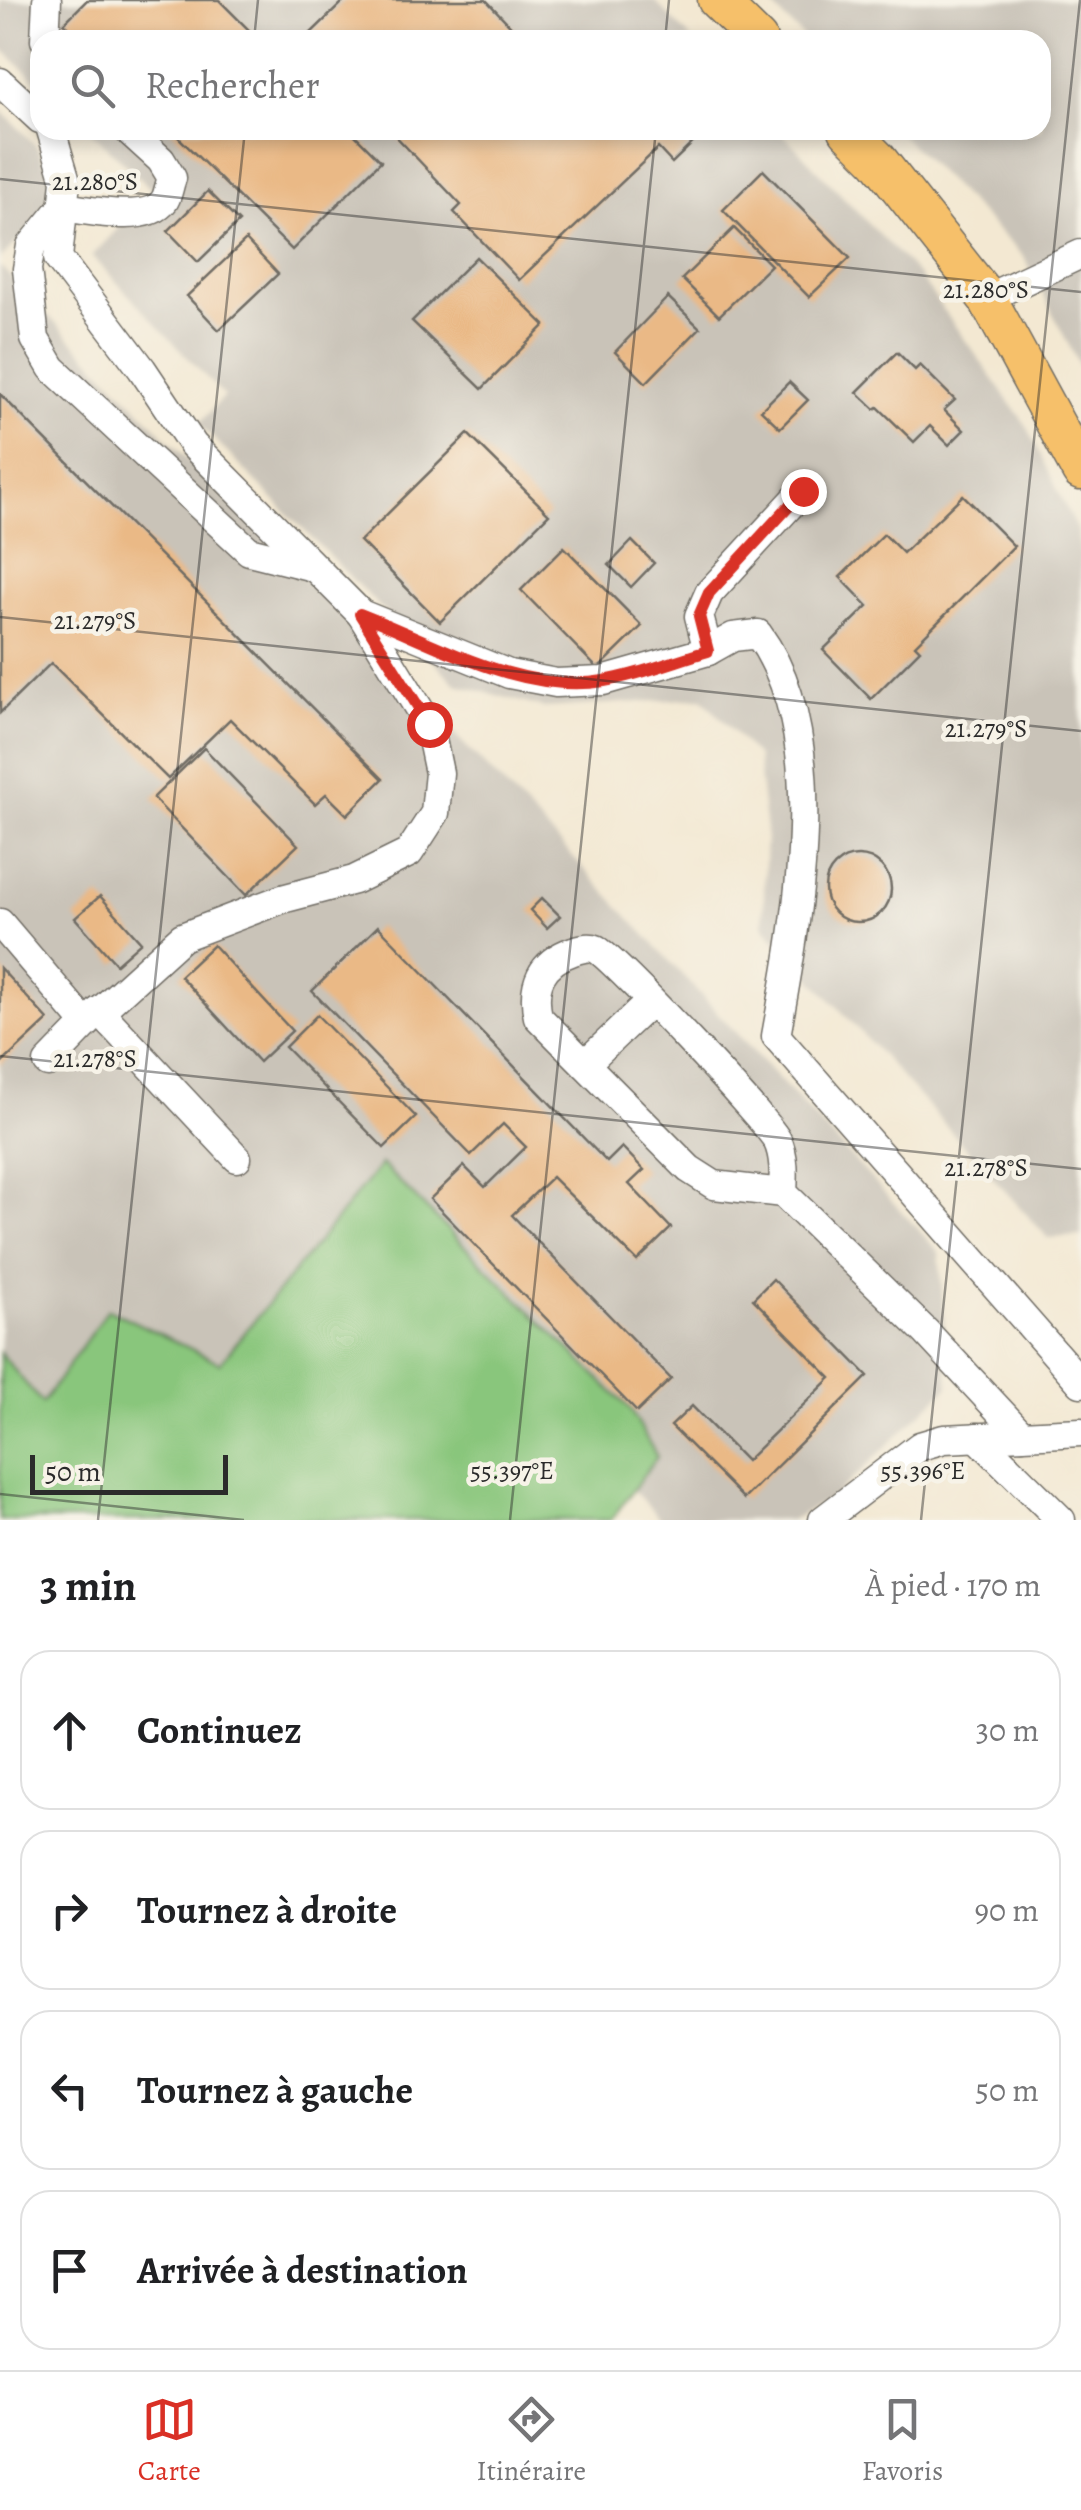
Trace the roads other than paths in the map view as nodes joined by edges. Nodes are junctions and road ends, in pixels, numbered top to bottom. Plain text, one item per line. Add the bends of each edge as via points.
1 (47, 0) edge
2 (718, 0) edge
3 (46, 30) edge
4 (748, 30) edge
5 (0, 82) edge
6 (30, 110) edge
7 (55, 140) edge
8 (139, 140) edge
9 (858, 140) edge
10 (63, 207) junction
11 (1081, 254) edge
12 (987, 298) junction
13 (1081, 471) edge
14 (803, 491) dead end
15 (314, 567) junction
16 (360, 614) junction
17 (708, 651) junction
18 (0, 923) edge
19 (650, 1002) junction
20 (93, 1018) junction
21 (48, 1063) dead end
22 (585, 1064) junction
23 (237, 1158) dead end
24 (783, 1193) junction
25 (1081, 1383) edge
26 (1081, 1432) edge
27 (1022, 1435) junction
28 (977, 1438) junction
29 (823, 1520) edge
30 (1061, 1520) edge

1 - 3 lane
2 - 4 main road
5 - 6 lane
7 - 10 lane via 66,181
8 - 10 lane via 172,178 163,202 125,214
9 - 12 main road
10 - 15 lane via 58,258 192,444
10 - 15 lane via 31,246 27,269 35,338 52,368 249,552
11 - 12 lane
12 - 13 main road
14 - 17 lane via 709,593 699,616
15 - 16 lane
16 - 17 lane via 509,674 556,683 604,681
16 - 20 lane via 429,724 436,756 436,812 410,853 354,880 182,937
17 - 25 lane via 733,637 758,634 774,655 796,722 803,794 798,918 776,1036
18 - 20 lane
19 - 22 lane
19 - 22 lane via 596,949 560,956 539,975 538,1017
19 - 24 lane via 777,1140
20 - 21 lane
20 - 23 lane
22 - 24 lane via 688,1170 714,1185
24 - 27 lane
26 - 27 lane
27 - 28 lane
28 - 29 lane via 920,1446
28 - 30 lane

